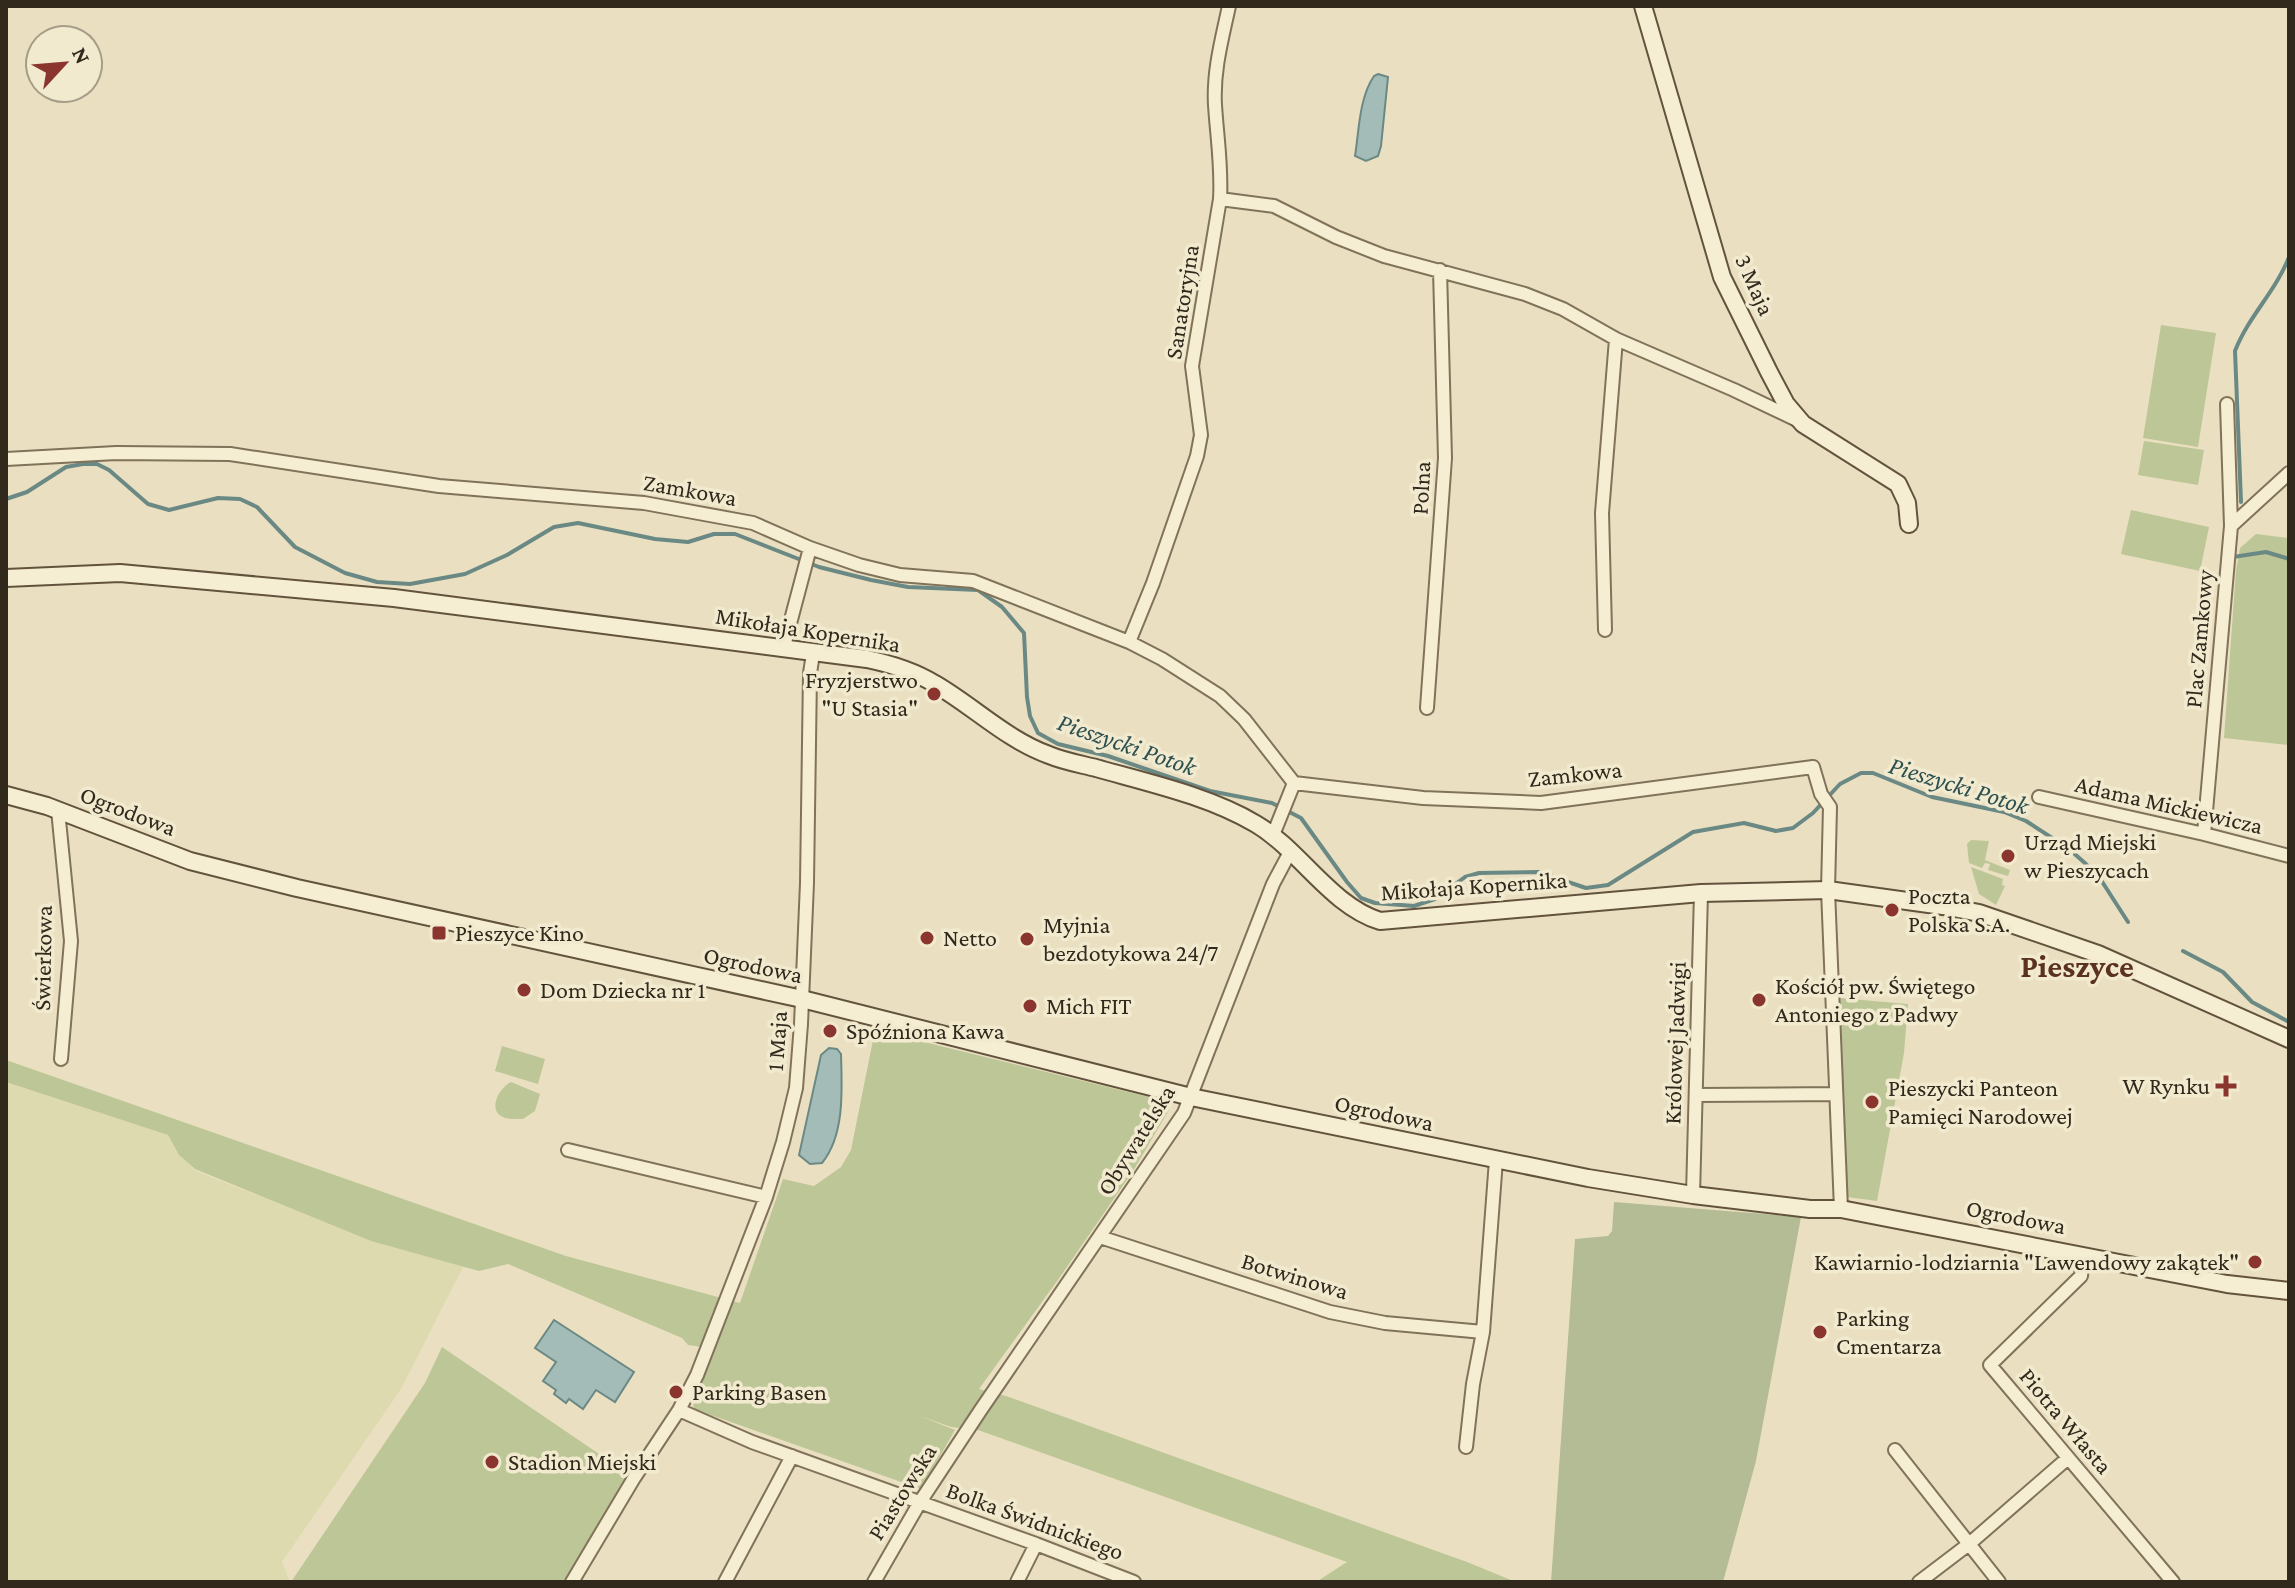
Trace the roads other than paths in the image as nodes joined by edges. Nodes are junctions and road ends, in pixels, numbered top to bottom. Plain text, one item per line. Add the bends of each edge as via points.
1 (1229, 6) edge
2 (1643, 6) edge
3 (1220, 199) junction
4 (1440, 270) junction
5 (1616, 339) junction
6 (2227, 404) dead end
7 (1803, 424) junction
8 (6, 459) edge
9 (2289, 473) edge
10 (1909, 524) dead end
11 (2231, 526) junction
12 (809, 551) junction
13 (6, 578) edge
14 (1605, 630) dead end
15 (1129, 642) junction
16 (783, 650) junction
17 (813, 654) junction
18 (1427, 708) dead end
19 (1294, 783) junction
20 (6, 795) edge
21 (2039, 797) dead end
22 (58, 810) junction
23 (2204, 834) junction
24 (1273, 835) junction
25 (1290, 852) junction
26 (2289, 856) edge
27 (1828, 890) junction
28 (1701, 893) junction
29 (802, 999) junction
30 (2289, 1039) edge
31 (61, 1059) dead end
32 (1836, 1094) junction
33 (1696, 1095) junction
34 (1191, 1097) junction
35 (568, 1150) dead end
36 (1496, 1160) junction
37 (1693, 1195) junction
38 (766, 1197) junction
39 (1841, 1209) junction
40 (1100, 1237) junction
41 (2083, 1256) junction
42 (2289, 1291) edge
43 (1483, 1332) junction
44 (679, 1410) junction
45 (970, 1427) joint
46 (1466, 1447) dead end
47 (1895, 1450) dead end
48 (792, 1456) junction
49 (2068, 1458) junction
50 (920, 1502) junction
51 (1036, 1544) junction
52 (1969, 1544) junction
53 (572, 1582) edge
54 (725, 1582) edge
55 (874, 1582) edge
56 (1017, 1582) edge
57 (1134, 1582) edge
58 (1919, 1582) edge
59 (1999, 1582) edge
60 (2173, 1582) edge

1 - 3 street, Sanatoryjna via 1217,57
2 - 7 street, 3 Maja via 1722,277 1786,404
3 - 4 street via 1274,206 1360,247
3 - 15 street, Sanatoryjna via 1192,366 1201,435 1197,456
4 - 5 street via 1525,294
4 - 18 street, Polna via 1445,458
5 - 7 street
5 - 14 street via 1602,513
6 - 11 street, Plac Zamkowy
7 - 10 street, 3 Maja via 1898,484
8 - 12 street, Zamkowa via 230,454 439,486 644,503 753,523
9 - 11 street
11 - 23 street, Plac Zamkowy
12 - 15 street, Zamkowa via 900,575 973,581
12 - 16 street
13 - 16 street, Mikołaja Kopernika via 120,573 394,598
15 - 19 street, Zamkowa via 1220,696
16 - 17 street, Mikołaja Kopernika
17 - 24 street, Mikołaja Kopernika via 867,659 911,671 1048,755 1212,804
17 - 29 street, 1 Maja
19 - 24 street
19 - 27 street, Zamkowa via 1423,798 1541,803 1813,767 1830,807
20 - 22 street, Ogrodowa
21 - 23 street, Adama Mickiewicza
22 - 29 street, Ogrodowa via 190,861
22 - 31 street, Świerkowa via 71,941
23 - 26 street, Adama Mickiewicza
24 - 25 street, Mikołaja Kopernika
25 - 28 street, Mikołaja Kopernika via 1350,906 1380,921
25 - 34 street, Obywatelska
27 - 28 street, Mikołaja Kopernika
27 - 30 street, Mikołaja Kopernika via 1965,910 2098,954
27 - 32 street
28 - 33 street, Królowej Jadwigi
29 - 34 street, Ogrodowa
29 - 38 street, 1 Maja via 796,1088
32 - 33 street
32 - 39 street
33 - 37 street, Królowej Jadwigi
34 - 36 street, Ogrodowa
34 - 40 street, Obywatelska
35 - 38 street
36 - 37 street, Ogrodowa
36 - 43 street
37 - 39 street, Ogrodowa
38 - 44 street, 1 Maja
39 - 41 street, Ogrodowa
40 - 43 street, Botwinowa via 1330,1312
40 - 45 street, Obywatelska
41 - 42 street, Ogrodowa
41 - 49 street, Piotra Własta via 2081,1276 1990,1365
43 - 46 street
44 - 48 street, Bolka Świdnickiego
44 - 53 street, 1 Maja
45 - 50 street, Piastowska
47 - 52 street
48 - 50 street, Bolka Świdnickiego
48 - 54 street
49 - 52 street
49 - 60 street, Piotra Własta
50 - 51 street, Bolka Świdnickiego
50 - 55 street, Piastowska
51 - 56 street
51 - 57 street, Bolka Świdnickiego
52 - 58 street
52 - 59 street

